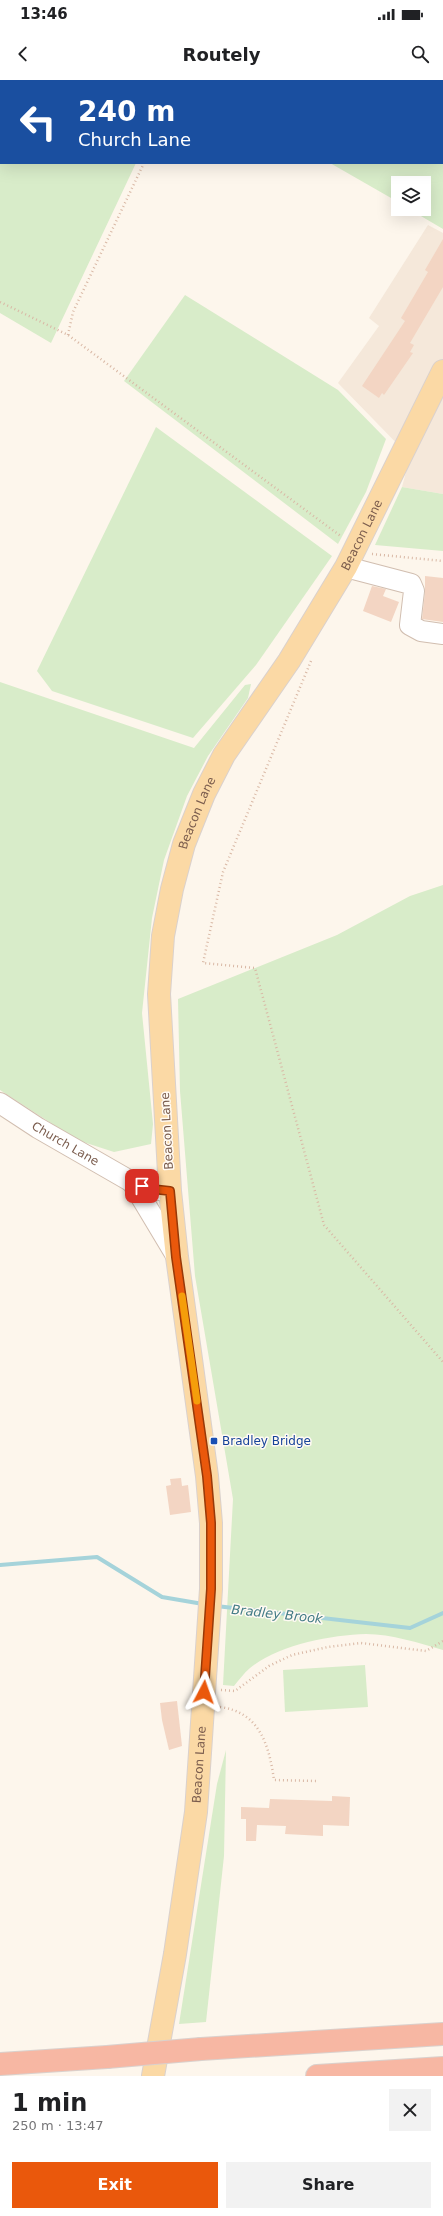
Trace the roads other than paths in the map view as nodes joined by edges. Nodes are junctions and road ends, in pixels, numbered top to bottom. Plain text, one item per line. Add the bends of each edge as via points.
1 (443, 370) edge
2 (346, 567) junction
3 (443, 634) edge
4 (0, 1103) edge
5 (132, 1182) junction
6 (170, 1191) junction
7 (176, 1257) junction
8 (443, 2028) edge
9 (443, 2034) edge
10 (405, 2035) junction
11 (0, 2064) edge
12 (443, 2068) edge
13 (153, 2076) edge
14 (317, 2076) edge

1 - 2 main road, Beacon Lane
2 - 3 street via 411,584 414,592 410,625 421,631
2 - 6 main road, Beacon Lane via 289,660 224,755 204,794 184,844 163,936 159,994
4 - 5 street, Church Lane
5 - 6 street, Church Lane via 152,1189
5 - 7 street, Church Lane
6 - 7 main road, Beacon Lane
7 - 13 main road, Beacon Lane via 207,1476 211,1523 211,1589 196,1812 175,1954
8 - 10 highway
9 - 10 highway
10 - 11 highway, bridge
12 - 14 highway

